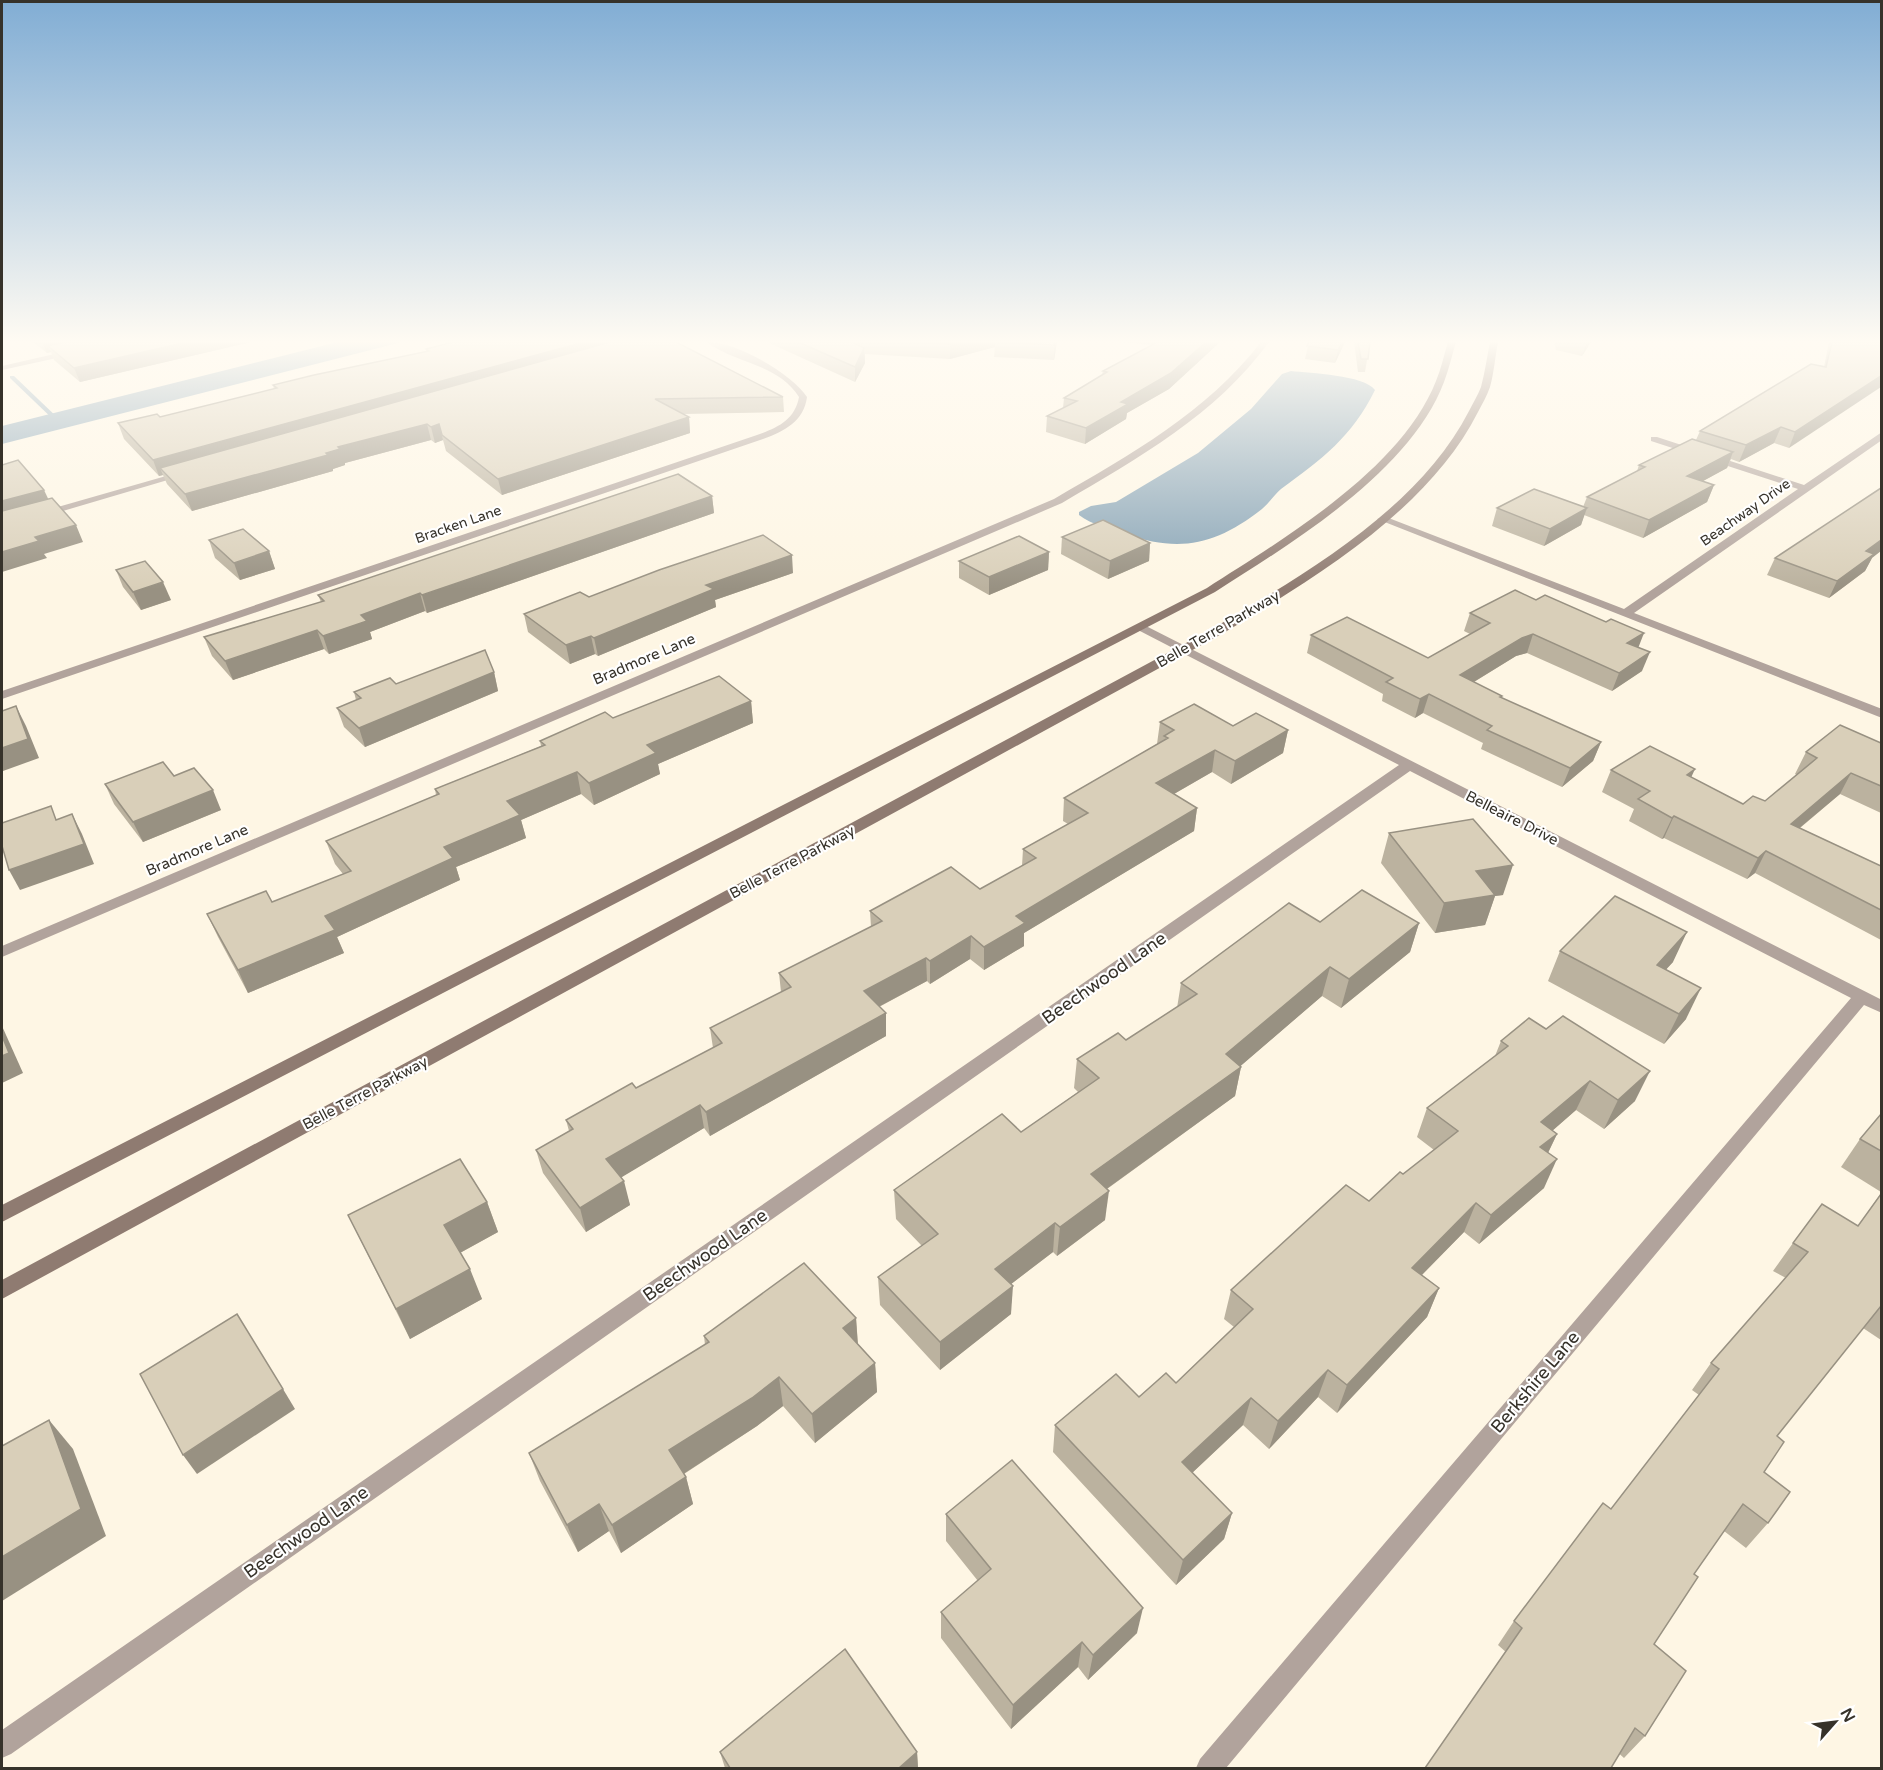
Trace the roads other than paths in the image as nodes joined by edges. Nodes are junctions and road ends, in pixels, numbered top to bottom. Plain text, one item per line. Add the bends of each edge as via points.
1 (786, 425) edge
2 (1182, 425) edge
3 (1412, 425) edge
4 (1467, 425) edge
5 (1881, 435) edge
6 (1654, 440) dead end
7 (195, 471) edge
8 (1805, 488) junction
9 (1382, 519) junction
10 (2, 526) edge
11 (1627, 613) junction
12 (1142, 628) junction
13 (1185, 649) junction
14 (2, 695) edge
15 (1881, 714) edge
16 (1409, 765) junction
17 (2, 952) edge
18 (1862, 997) junction
19 (1881, 1007) edge
20 (2, 1214) edge
21 (2, 1290) edge
22 (2, 1745) edge
23 (1209, 1768) edge

1 - 14 street, Bracken Lane via 760,437
2 - 17 street, Bradmore Lane via 1058,501
3 - 12 main road via 1388,456 1354,489 1269,553
4 - 9 main road, Belle Terre Parkway via 1426,477
5 - 8 street, Beachway Drive
6 - 8 street
7 - 10 street
8 - 11 street, Beachway Drive
9 - 11 street
9 - 13 main road, Belle Terre Parkway via 1304,579
11 - 15 street
12 - 13 street, Belleaire Drive
12 - 20 main road
13 - 16 street, Belleaire Drive
13 - 21 main road, Belle Terre Parkway
16 - 18 street, Belleaire Drive
16 - 22 street, Beechwood Lane
18 - 19 street, Belleaire Drive
18 - 23 street, Berkshire Lane

